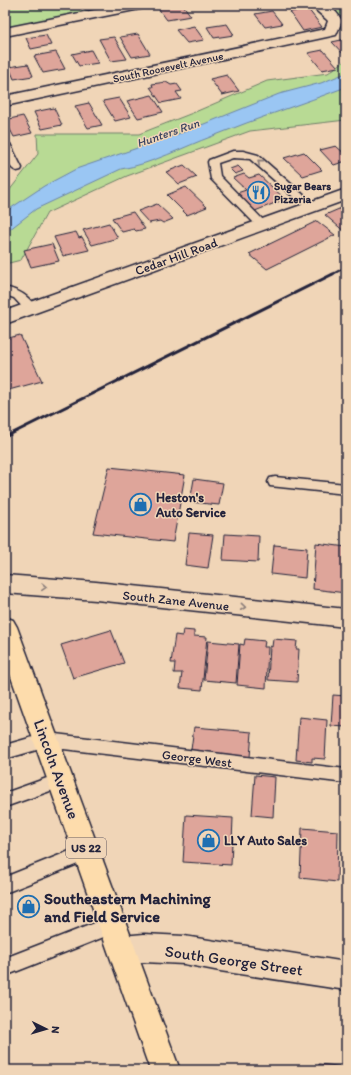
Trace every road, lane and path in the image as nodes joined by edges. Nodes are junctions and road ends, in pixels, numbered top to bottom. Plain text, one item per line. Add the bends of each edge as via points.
1 (140, 5) edge
2 (317, 5) edge
3 (5, 32) edge
4 (5, 101) edge
5 (5, 144) edge
6 (17, 168) dead end
7 (346, 194) edge
8 (311, 207) junction
9 (262, 225) junction
10 (5, 291) edge
11 (31, 309) junction
12 (5, 318) edge
13 (275, 482) dead end
14 (346, 489) edge
15 (5, 584) edge
16 (346, 618) edge
17 (6, 635) edge
18 (47, 740) junction
19 (5, 752) edge
20 (346, 776) edge
21 (61, 780) junction
22 (5, 800) edge
23 (87, 852) junction
24 (5, 886) edge
25 (113, 925) junction
26 (122, 950) junction
27 (5, 967) edge
28 (346, 976) edge
29 (165, 1070) edge

1 - 3 street
2 - 4 street, South Roosevelt Avenue via 335,21 331,32
5 - 6 lane
7 - 8 street, Cedar Hill Road
8 - 9 street, Cedar Hill Road
8 -> 9 lane via 254,157 242,153 226,155 213,162 215,177
9 - 11 street, Cedar Hill Road
10 - 11 lane via 18,295
11 - 12 street, Cedar Hill Road
13 - 14 lane
15 -> 16 street, South Zane Avenue via 96,591
17 - 18 main road, Lincoln Avenue / US 22
18 - 19 lane
18 - 20 lane, George West
18 - 21 main road, Lincoln Avenue / US 22
21 - 22 lane
21 - 23 main road, Lincoln Avenue / US 22
23 - 24 lane
23 - 25 main road, Lincoln Avenue / US 22
25 - 26 main road, Lincoln Avenue / US 22
25 - 27 lane
26 - 28 street, South George Street via 184,950
26 - 29 main road, Lincoln Avenue / US 22

